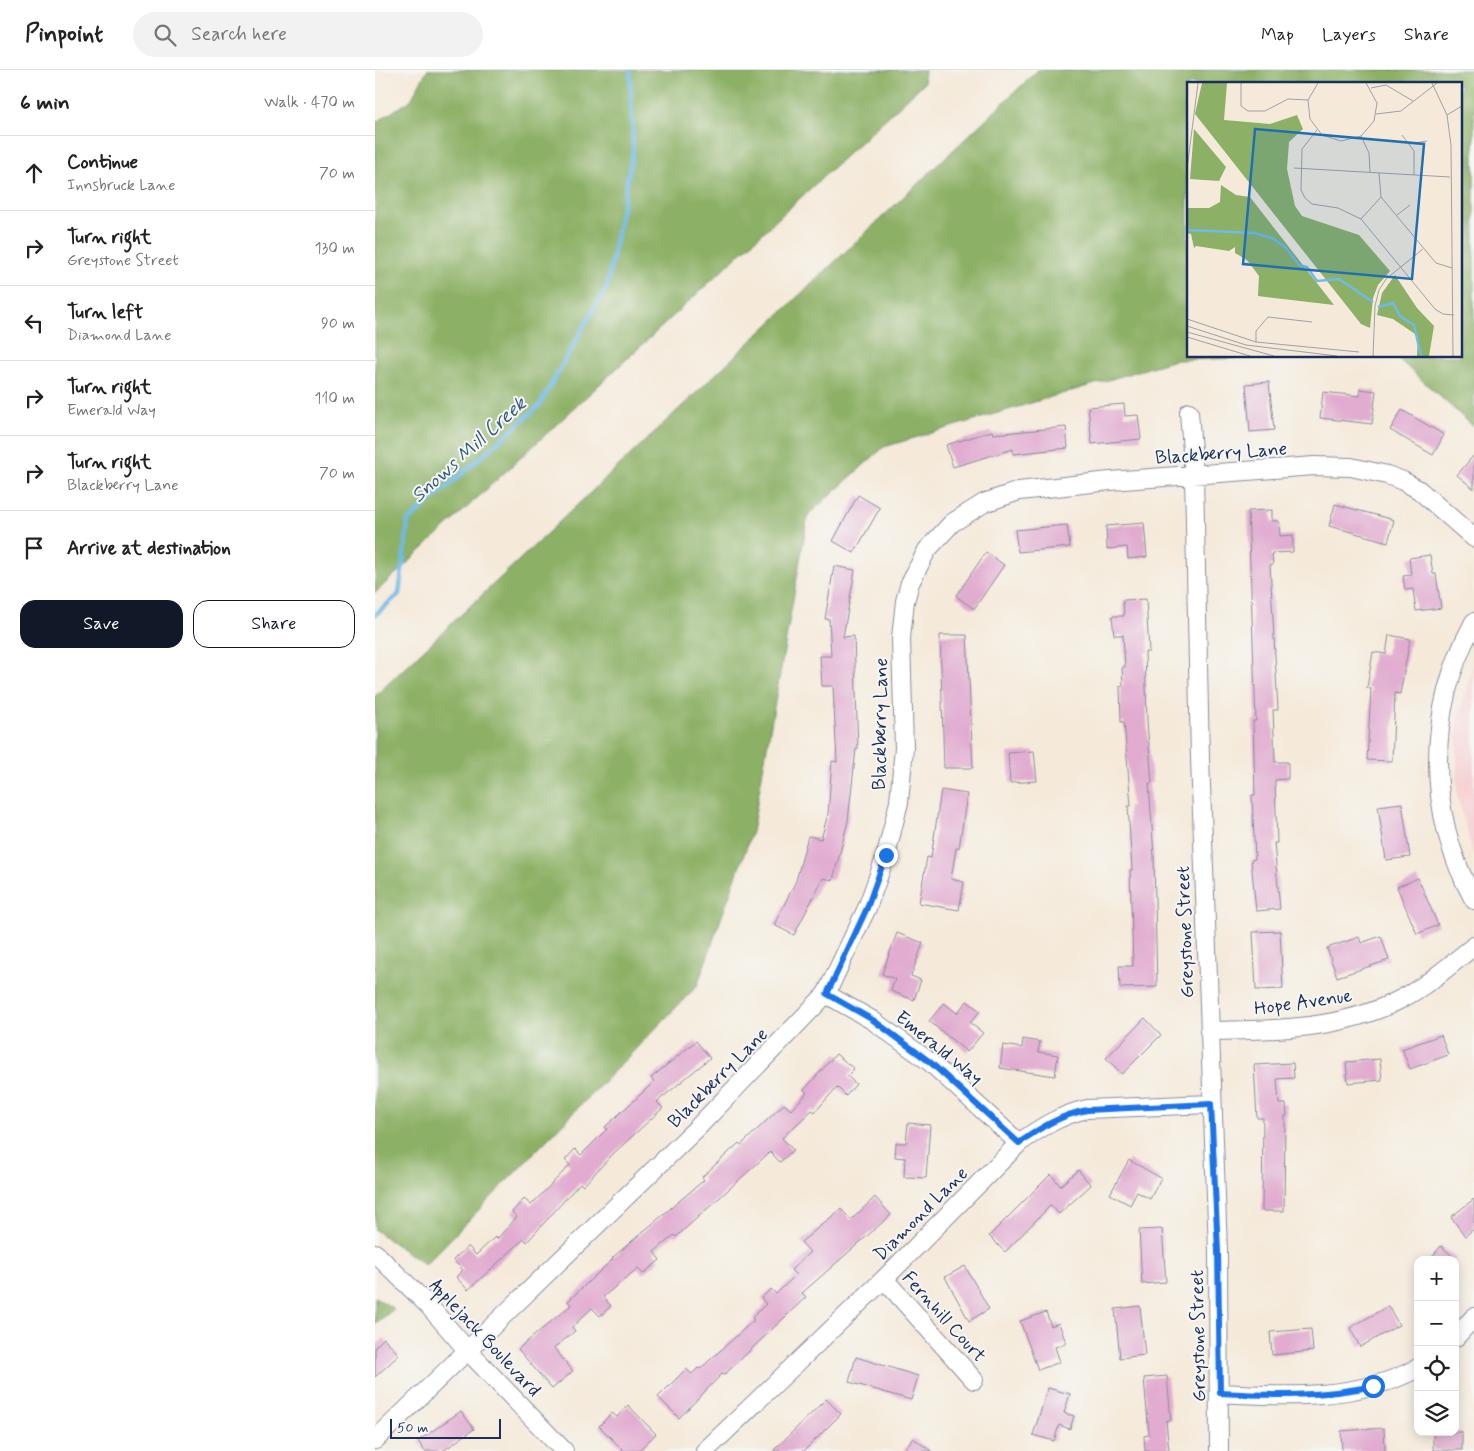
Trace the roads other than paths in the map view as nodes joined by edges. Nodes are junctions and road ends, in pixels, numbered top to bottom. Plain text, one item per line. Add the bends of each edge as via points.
1 (1189, 412) dead end
2 (1194, 476) junction
3 (1474, 538) edge
4 (1474, 622) edge
5 (1474, 900) edge
6 (1474, 946) edge
7 (827, 994) junction
8 (1209, 1032) junction
9 (1211, 1104) junction
10 (1019, 1143) junction
11 (375, 1253) edge
12 (884, 1279) junction
13 (468, 1351) junction
14 (1414, 1370) edge
15 (974, 1380) dead end
16 (1220, 1393) junction
17 (375, 1440) edge
18 (564, 1451) edge
19 (705, 1451) edge
20 (1219, 1451) edge

1 - 2 street, Greystone Street
2 - 3 street, Blackberry Lane via 1314,466 1369,470 1419,490
2 - 7 street, Blackberry Lane via 1019,491 967,512 927,550 910,583 903,620 904,748 899,802 886,855 867,908
2 - 8 street, Greystone Street via 1199,758
4 - 5 street via 1453,666 1445,693 1437,776 1446,831
6 - 8 street, Hope Avenue via 1431,981 1366,1014 1277,1030
7 - 10 street, Emerald Way via 873,1020 930,1062
7 - 13 street, Blackberry Lane via 698,1127
8 - 9 street, Greystone Street
9 - 10 street, Diamond Lane via 1070,1113 1044,1125
9 - 16 street, Greystone Street
10 - 12 street, Diamond Lane
11 - 13 street, Applejack Boulevard via 428,1305
12 - 15 street, Fernhill Court
12 - 19 street, Diamond Lane
13 - 17 street, Blackberry Lane
13 - 18 street, Applejack Boulevard
14 - 16 street via 1373,1386 1337,1392 1301,1395
16 - 20 street, Greystone Street

